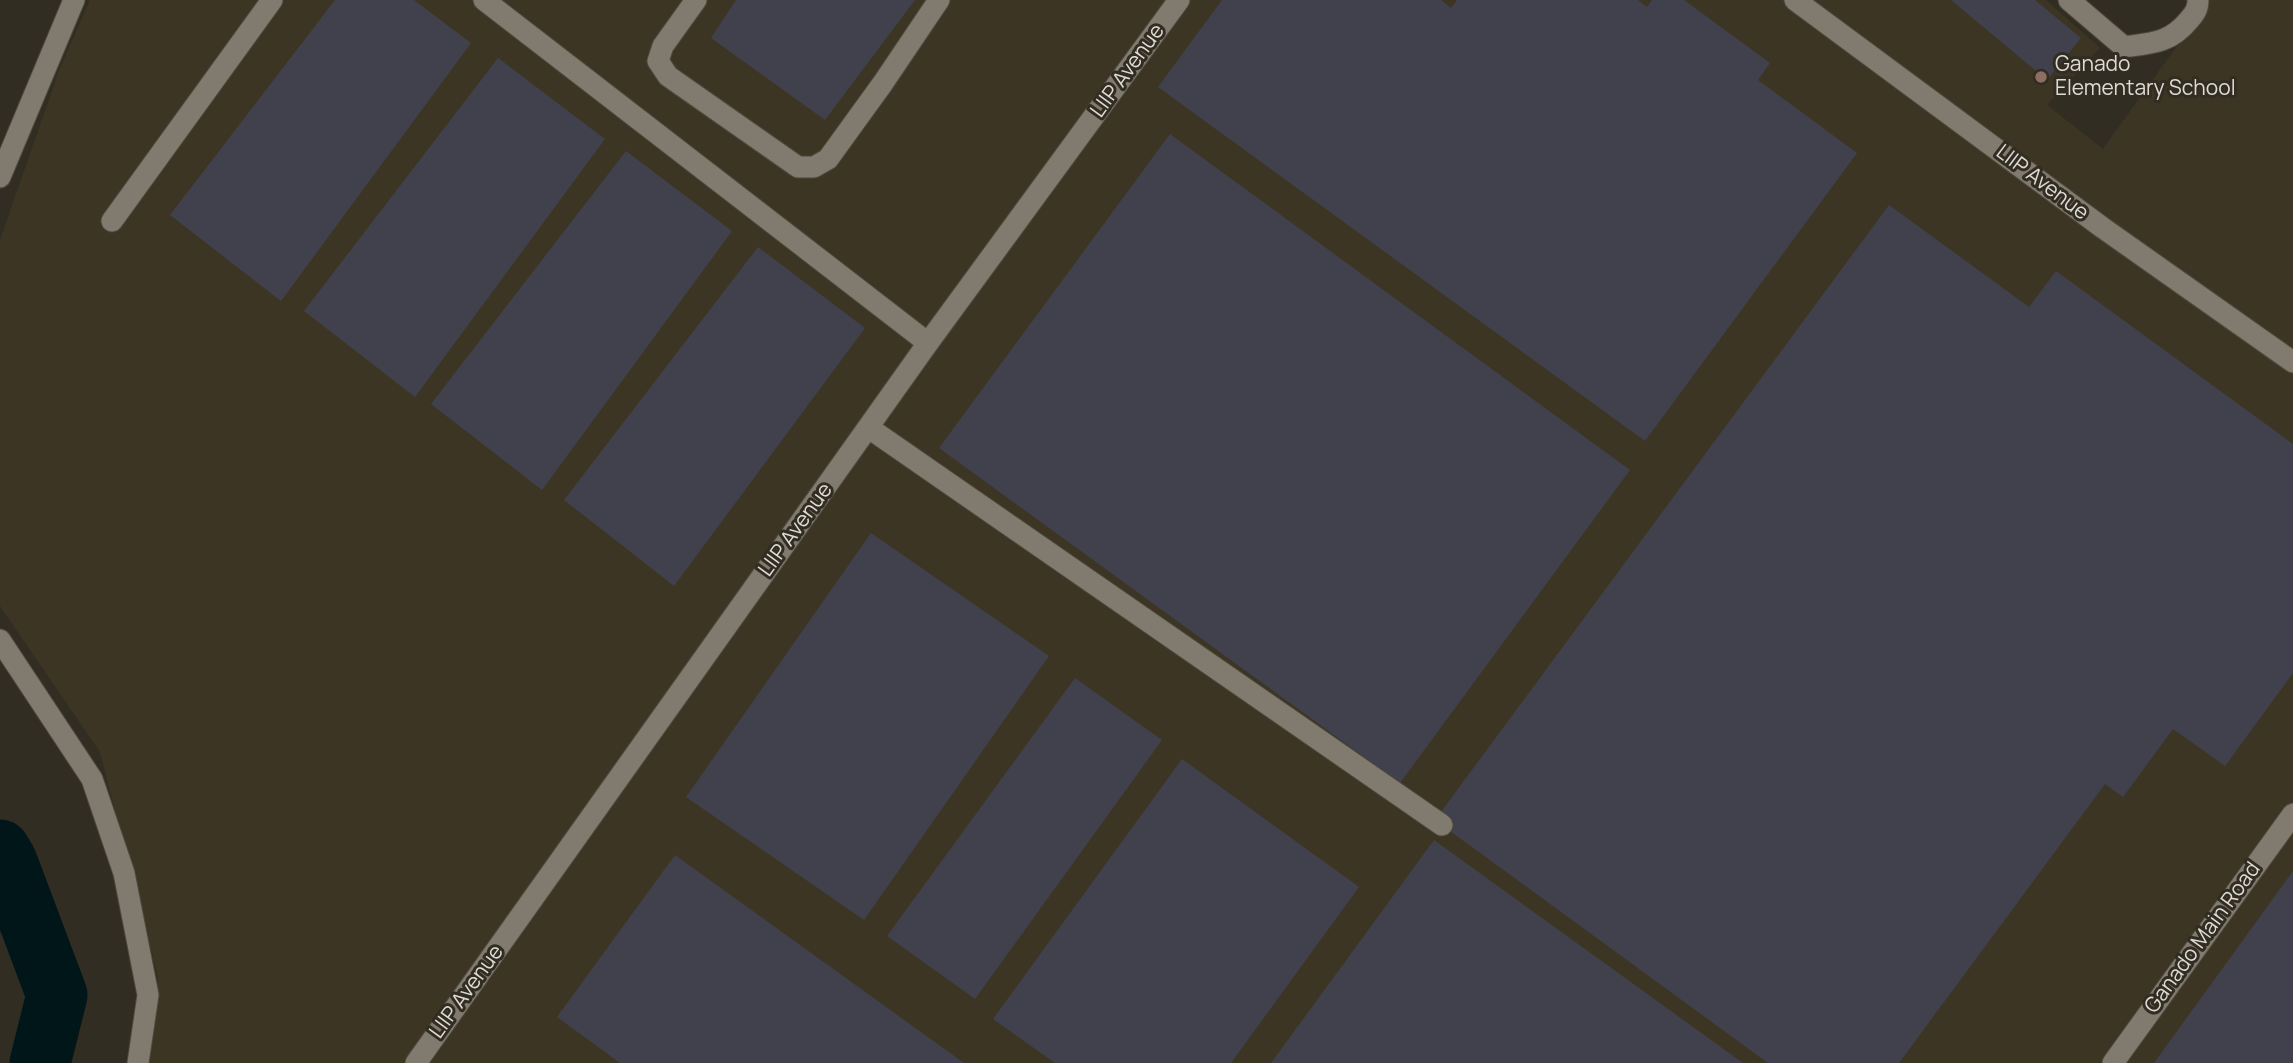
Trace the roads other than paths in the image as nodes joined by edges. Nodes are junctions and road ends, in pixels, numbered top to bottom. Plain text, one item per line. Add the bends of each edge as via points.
1 (74, 0) edge
2 (272, 0) edge
3 (484, 0) edge
4 (696, 0) edge
5 (939, 0) edge
6 (1180, 0) edge
7 (1795, 0) edge
8 (2069, 0) edge
9 (2198, 0) edge
10 (0, 177) edge
11 (112, 221) dead end
12 (928, 343) junction
13 (2293, 362) edge
14 (869, 428) junction
15 (0, 640) edge
16 (2293, 814) edge
17 (1442, 825) dead end
18 (138, 1063) edge
19 (416, 1063) edge
20 (2113, 1063) edge

1 - 10 street
2 - 11 street
3 - 12 street
4 - 5 street via 663,46 658,61 668,76 798,167 814,167 828,159
6 - 12 street, LIIP Avenue
7 - 13 street, LIIP Avenue
8 - 9 street via 2124,47 2177,35 2198,10
12 - 14 street, LIIP Avenue
14 - 17 street
14 - 19 street, LIIP Avenue
15 - 18 street via 92,779 124,873 148,995
16 - 20 street, Ganado Main Road

